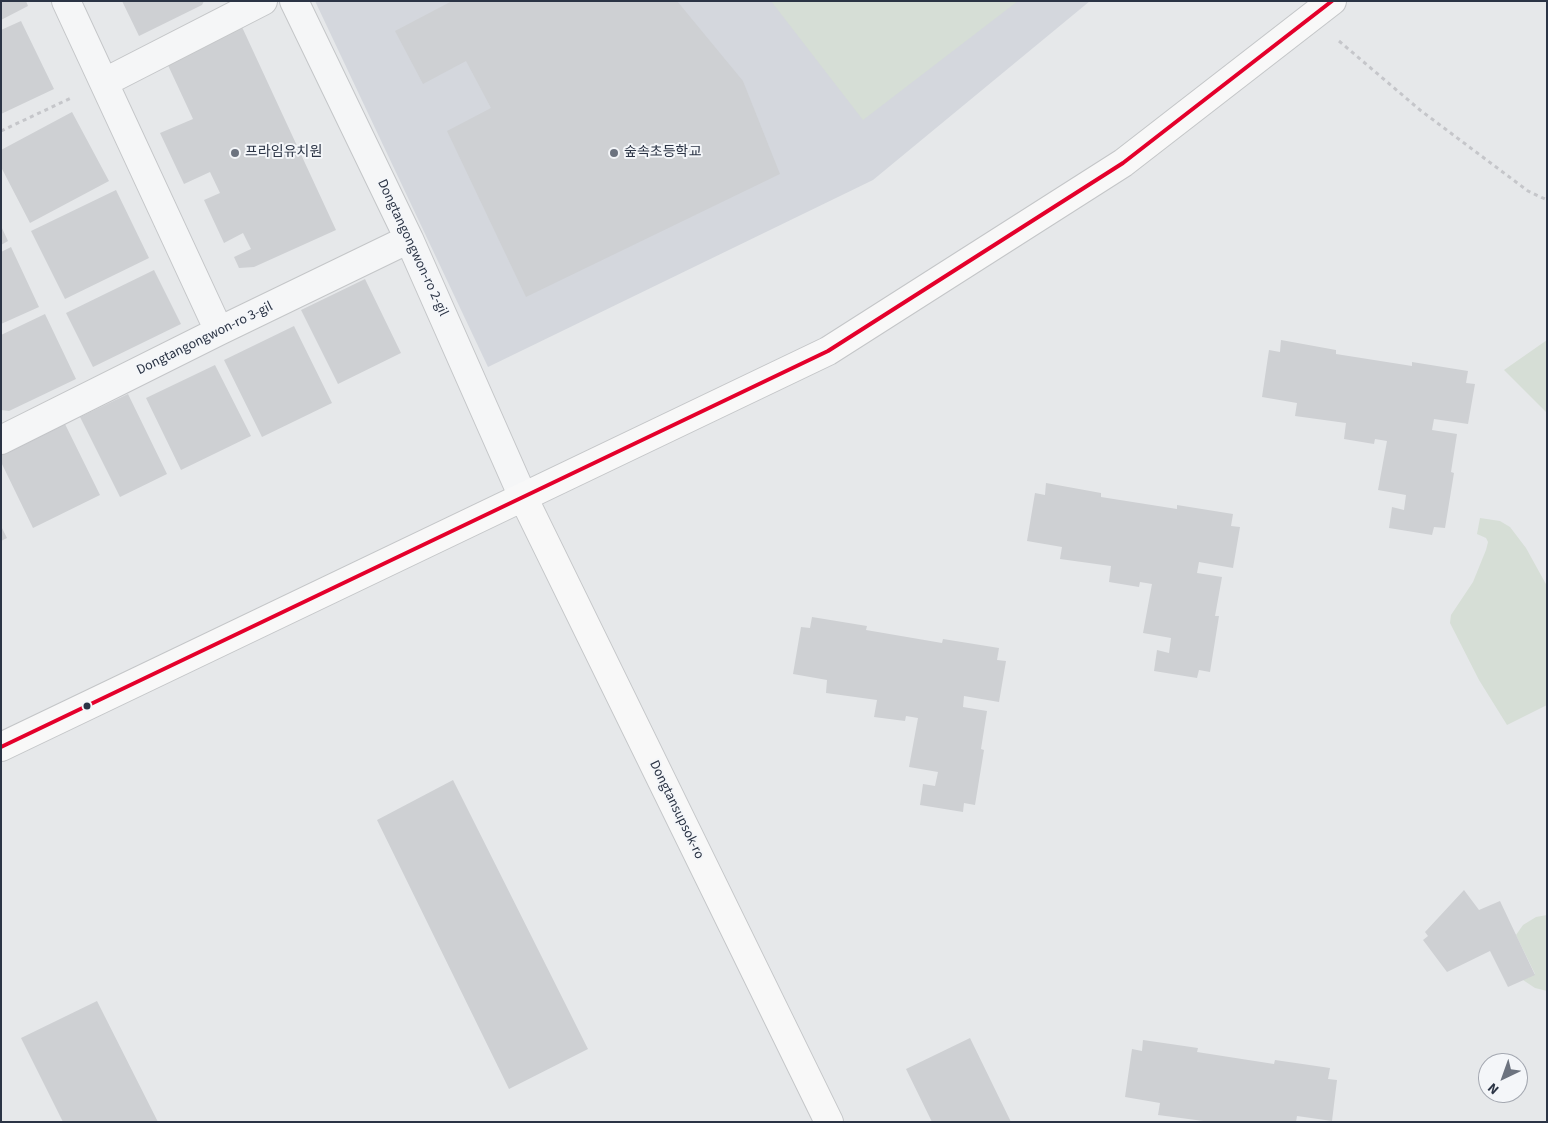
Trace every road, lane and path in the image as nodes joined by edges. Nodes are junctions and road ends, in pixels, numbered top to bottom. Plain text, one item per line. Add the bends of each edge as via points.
1 (66, 1) edge
2 (263, 1) edge
3 (294, 1) edge
4 (1322, 9) edge
5 (105, 82) junction
6 (1, 131) edge
7 (1547, 200) edge
8 (409, 239) junction
9 (219, 331) junction
10 (1, 440) edge
11 (523, 498) junction
12 (1, 748) edge
13 (829, 1122) edge

1 - 5 street
2 - 5 street
3 - 8 street, Dongtangongwon-ro 2-gil
4 - 7 path via 1420,110 1528,191
4 - 11 main road via 1123,163 828,351
5 - 6 path
5 - 9 street
8 - 9 street, Dongtangongwon-ro 3-gil
8 - 11 street, Dongtangongwon-ro 2-gil
9 - 10 street, Dongtangongwon-ro 3-gil
11 - 12 main road
11 - 13 main road, Dongtansupsok-ro

